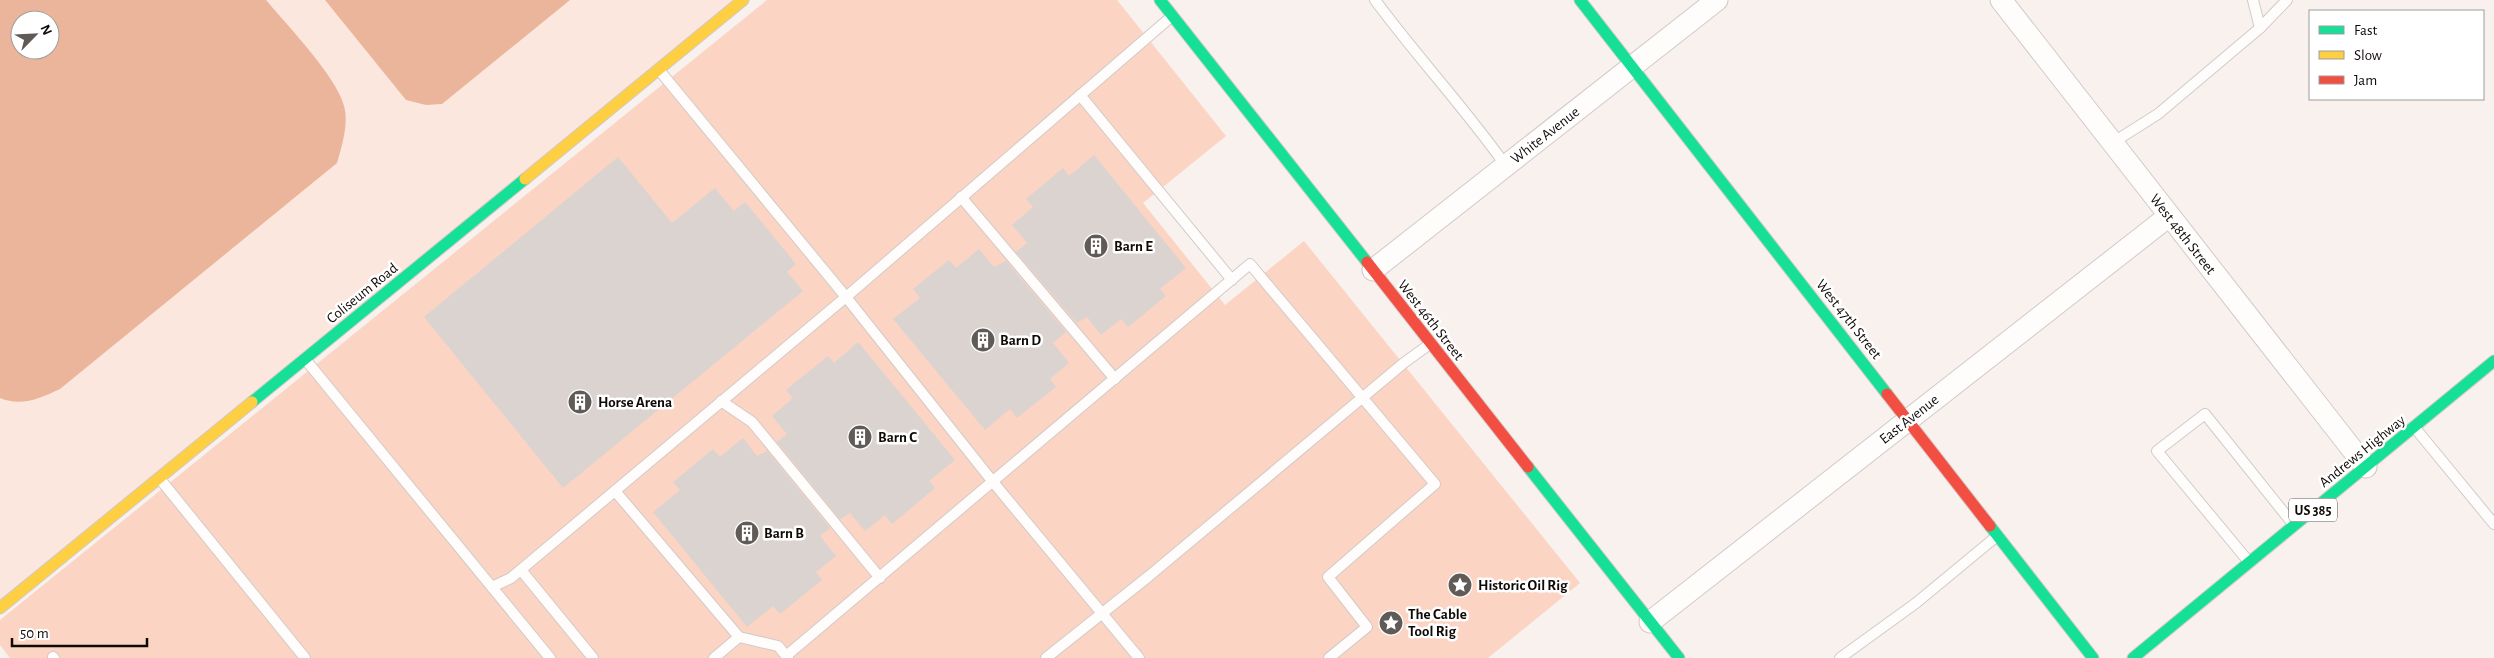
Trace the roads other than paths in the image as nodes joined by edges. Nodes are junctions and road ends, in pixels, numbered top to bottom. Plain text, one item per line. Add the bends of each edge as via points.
1 (743, 0) edge
2 (1160, 0) edge
3 (1375, 0) edge
4 (1580, 0) edge
5 (1717, 0) edge
6 (2001, 0) edge
7 (2253, 0) edge
8 (2287, 0) edge
9 (1173, 16) junction
10 (2260, 28) junction
11 (1632, 66) junction
12 (658, 69) junction
13 (1080, 95) junction
14 (2112, 143) junction
15 (1506, 166) junction
16 (961, 197) junction
17 (2169, 216) junction
18 (1373, 270) junction
19 (1232, 280) junction
20 (846, 297) junction
21 (1431, 344) junction
22 (304, 359) junction
23 (2494, 361) edge
24 (1115, 379) junction
25 (1363, 397) junction
26 (721, 402) junction
27 (1908, 420) junction
28 (2414, 427) junction
29 (2366, 467) junction
30 (159, 478) junction
31 (993, 482) junction
32 (614, 491) junction
33 (2494, 524) edge
34 (2294, 525) junction
35 (1998, 535) junction
36 (2249, 562) junction
37 (521, 570) junction
38 (880, 578) junction
39 (492, 587) junction
40 (0, 608) edge
41 (1102, 613) junction
42 (1650, 622) junction
43 (738, 637) junction
44 (787, 657) edge
45 (305, 658) edge
46 (550, 658) edge
47 (593, 658) edge
48 (714, 658) edge
49 (1046, 658) edge
50 (1139, 658) edge
51 (1329, 658) edge
52 (1679, 658) edge
53 (1840, 658) edge
54 (2093, 658) edge
55 (2133, 658) edge

1 - 12 street, Coliseum Road
2 - 9 street, West 46th Street
3 - 15 lane via 1406,42 1475,122
4 - 11 street, West 47th Street
5 - 11 street, White Avenue
6 - 14 street, West 48th Street
7 - 10 lane
8 - 10 lane
9 - 13 lane
9 - 18 street, West 46th Street
10 - 14 lane via 2158,114
11 - 15 street, White Avenue
11 - 27 street, West 47th Street
12 - 20 lane
12 - 22 street, Coliseum Road
13 - 16 lane
13 - 19 lane
14 - 17 street, West 48th Street
15 - 18 street, White Avenue
16 - 20 lane
16 - 24 lane
17 - 27 street, East Avenue
17 - 29 street, West 48th Street
18 - 21 street, West 46th Street
19 - 24 lane
19 - 25 lane via 1250,264
20 - 26 lane
20 - 31 lane
21 - 25 lane
21 - 42 street, West 46th Street
22 - 30 street, Coliseum Road
22 - 39 lane
23 - 28 street, Andrews Highway / US 385
24 - 31 lane
25 - 41 lane
25 - 51 lane via 1435,484 1328,577 1367,627
26 - 32 lane
26 - 38 lane via 752,422
27 - 35 street, West 47th Street
27 - 42 street, East Avenue
28 - 29 street, Andrews Highway / US 385
28 - 33 lane
29 - 34 street, Andrews Highway / US 385
30 - 40 street, Coliseum Road
30 - 45 lane
31 - 38 lane
31 - 41 lane
32 - 37 lane
32 - 43 lane
34 - 36 street, Andrews Highway / US 385
34 - 36 lane via 2205,414 2157,451
35 - 53 lane via 1916,603
35 - 54 street, West 47th Street
36 - 55 street, Andrews Highway / US 385
37 - 39 lane
37 - 47 lane
38 - 44 lane
39 - 46 lane
41 - 49 lane
41 - 50 lane
42 - 52 street, West 46th Street
43 - 44 lane via 778,646
43 - 48 lane

